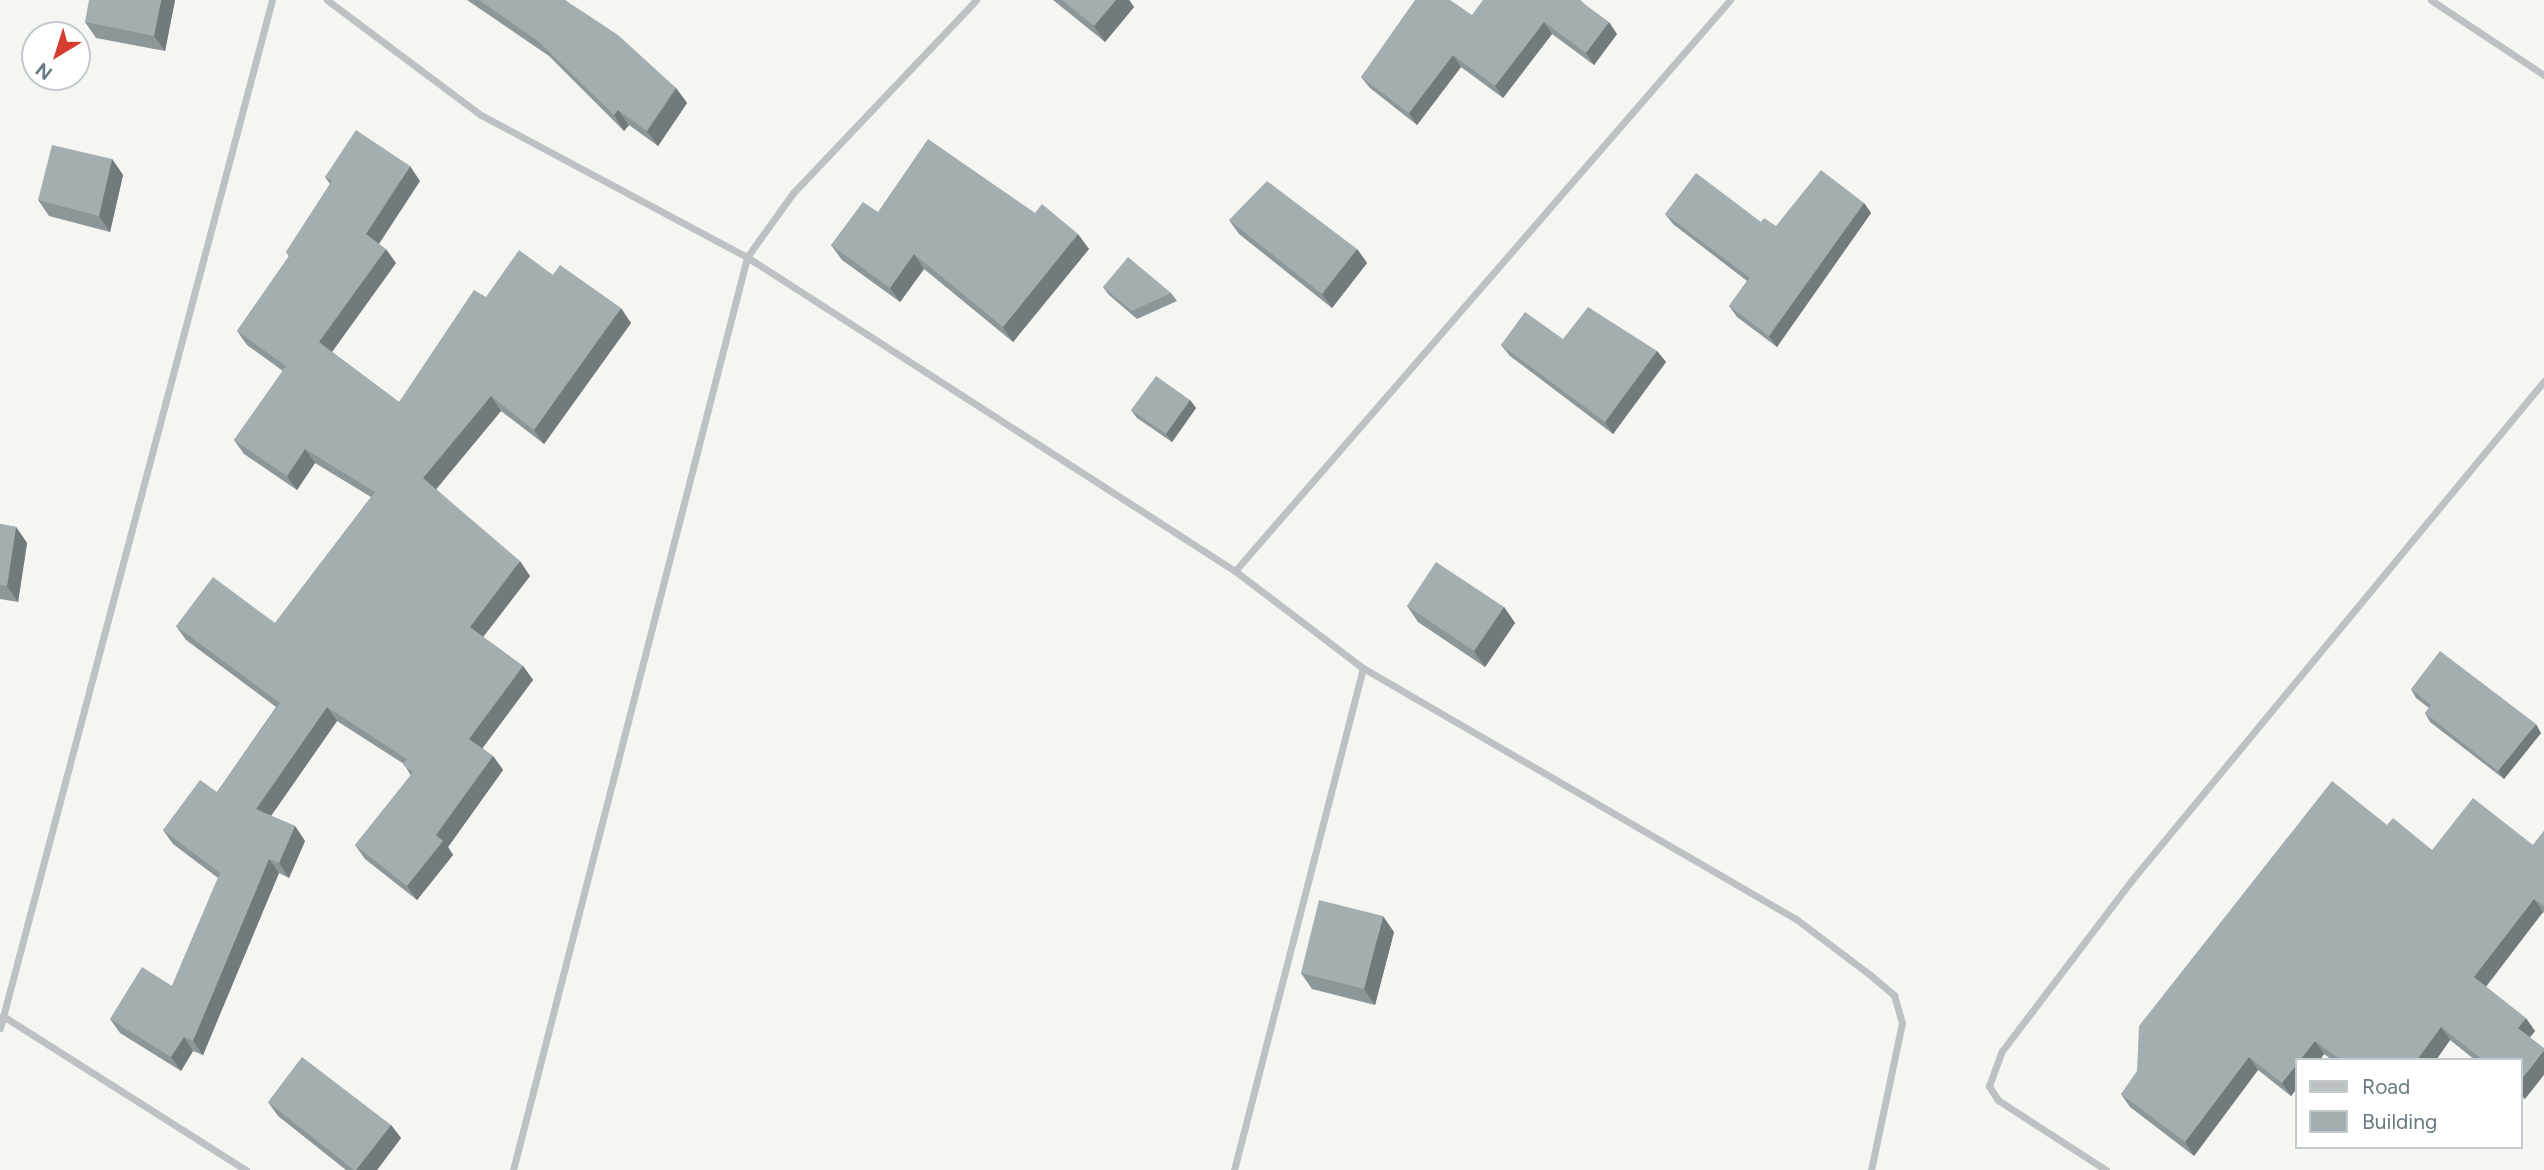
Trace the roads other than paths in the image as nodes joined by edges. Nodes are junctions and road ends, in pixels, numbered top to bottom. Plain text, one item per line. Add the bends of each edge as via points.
1 (272, 0) edge
2 (327, 0) edge
3 (976, 0) edge
4 (1730, 0) edge
5 (2431, 0) edge
6 (2544, 75) edge
7 (747, 257) junction
8 (2544, 381) edge
9 (1235, 571) junction
10 (1363, 668) junction
11 (3, 1016) junction
12 (0, 1028) edge
13 (246, 1170) edge
14 (513, 1170) edge
15 (1234, 1170) edge
16 (1871, 1170) edge
17 (2106, 1170) edge

1 - 11 street
2 - 7 street via 481,115
3 - 7 street via 793,193
4 - 9 street
5 - 6 street
7 - 9 street
7 - 14 street
8 - 17 street via 2131,881 2002,1051 1989,1086 1998,1100
9 - 10 street
10 - 15 street
10 - 16 street via 1796,919 1894,995 1902,1024
11 - 12 street
11 - 13 street

